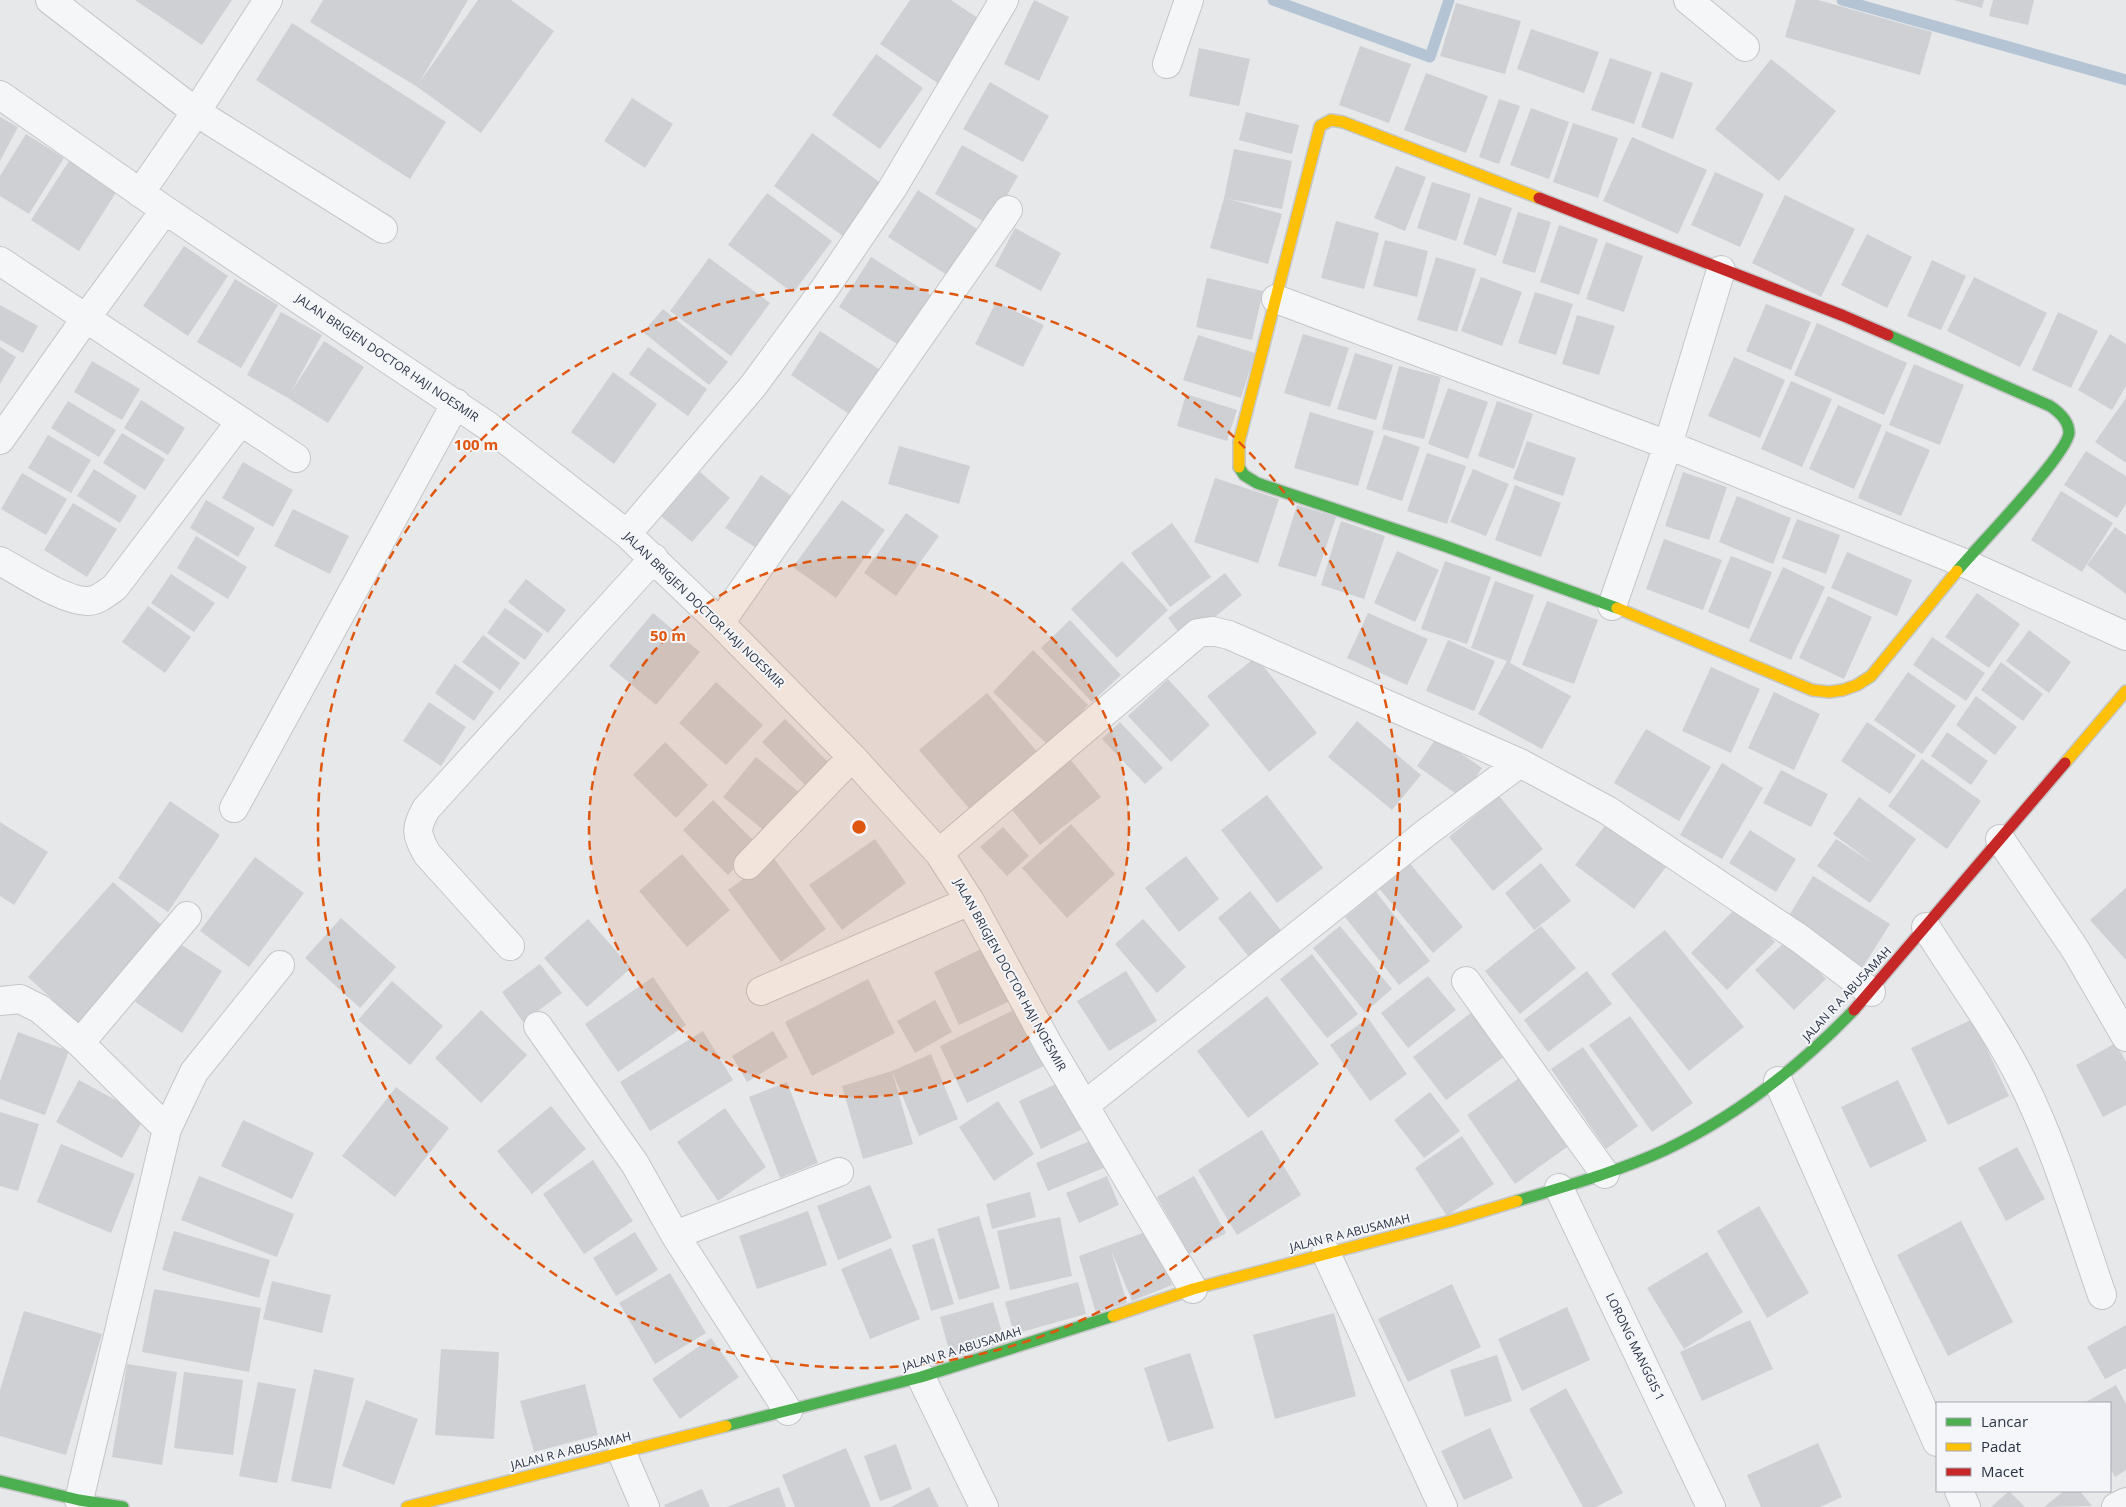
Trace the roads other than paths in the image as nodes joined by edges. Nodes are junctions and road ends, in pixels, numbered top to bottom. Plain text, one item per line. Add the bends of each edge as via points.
1 (50, 0) edge
2 (268, 0) edge
3 (1189, 0) edge
4 (1688, 0) edge
5 (998, 2) edge
6 (1745, 47) dead end
7 (1167, 64) dead end
8 (0, 95) edge
9 (196, 112) junction
10 (140, 193) junction
11 (165, 210) junction
12 (1008, 210) dead end
13 (383, 229) dead end
14 (0, 261) edge
15 (1721, 270) junction
16 (1276, 299) junction
17 (86, 318) junction
18 (456, 404) junction
19 (241, 421) junction
20 (0, 440) edge
21 (1668, 445) junction
22 (296, 458) dead end
23 (627, 534) junction
24 (654, 558) junction
25 (0, 561) edge
26 (1964, 563) junction
27 (1612, 606) junction
28 (720, 623) junction
29 (2126, 636) edge
30 (2126, 691) edge
31 (852, 757) junction
32 (1520, 763) junction
33 (234, 808) dead end
34 (2000, 839) junction
35 (939, 853) junction
36 (748, 865) dead end
37 (970, 901) junction
38 (187, 916) dead end
39 (1926, 927) junction
40 (510, 946) dead end
41 (280, 965) dead end
42 (1466, 981) dead end
43 (761, 991) dead end
44 (1871, 992) junction
45 (0, 1001) edge
46 (538, 1026) dead end
47 (2126, 1037) edge
48 (80, 1043) junction
49 (1778, 1080) junction
50 (1085, 1105) junction
51 (167, 1129) junction
52 (839, 1172) dead end
53 (1604, 1174) junction
54 (1558, 1188) junction
55 (675, 1235) junction
56 (1326, 1253) junction
57 (1193, 1289) junction
58 (2102, 1295) dead end
59 (921, 1377) junction
60 (788, 1411) junction
61 (1936, 1440) edge
62 (622, 1453) junction
63 (0, 1481) edge
64 (1959, 1492) edge
65 (79, 1500) junction
66 (2126, 1502) edge
67 (122, 1507) edge
68 (407, 1507) edge
69 (645, 1507) edge
70 (984, 1507) edge
71 (1443, 1507) edge
72 (1711, 1507) edge
73 (1966, 1507) edge
74 (2116, 1507) edge

1 - 9 street
2 - 9 street
3 - 7 street
4 - 6 street
5 - 23 street via 892,189 824,288 753,386
8 - 10 street, JALAN BRIGJEN DOCTOR HAJI NOESMIR
9 - 10 street
9 - 13 street
10 - 11 street, JALAN BRIGJEN DOCTOR HAJI NOESMIR
11 - 17 street
11 - 18 street, JALAN BRIGJEN DOCTOR HAJI NOESMIR
12 - 28 street
14 - 17 street
15 - 16 street via 1331,120 1320,126
15 - 21 street
15 - 26 street via 1844,316 2050,406 2062,415 2069,431 2067,442
16 - 21 street
16 - 27 street via 1239,442 1237,466 1243,477
17 - 19 street
17 - 20 street
18 - 23 street, JALAN BRIGJEN DOCTOR HAJI NOESMIR
18 - 33 street
19 - 22 street
19 - 25 street via 115,587 101,597 89,602 73,599
21 - 26 street
21 - 27 street
23 - 24 street, JALAN BRIGJEN DOCTOR HAJI NOESMIR
24 - 28 street, JALAN BRIGJEN DOCTOR HAJI NOESMIR
24 - 40 street via 426,809 417,826 427,854
26 - 27 street via 1871,676 1857,687 1841,692 1812,690
26 - 29 street
28 - 31 street, JALAN BRIGJEN DOCTOR HAJI NOESMIR
30 - 34 street, JALAN R A ABUSAMAH
31 - 35 street, JALAN BRIGJEN DOCTOR HAJI NOESMIR
31 - 36 street
32 - 35 street via 1229,635 1212,631 1198,633
32 - 44 street via 1607,810 1798,938
32 - 50 street via 1427,832
34 - 39 street, JALAN R A ABUSAMAH
34 - 47 street via 2075,949
35 - 37 street, JALAN BRIGJEN DOCTOR HAJI NOESMIR
37 - 43 street
37 - 50 street, JALAN BRIGJEN DOCTOR HAJI NOESMIR
38 - 48 street
39 - 44 street, JALAN R A ABUSAMAH
39 - 58 street via 1997,1036 2022,1082 2066,1190
41 - 51 street via 194,1072
42 - 53 street
44 - 49 street, JALAN R A ABUSAMAH via 1819,1046
45 - 48 street via 20,999 40,1009
46 - 55 street via 635,1164
48 - 51 street
49 - 53 street, JALAN R A ABUSAMAH via 1727,1116 1665,1150
49 - 61 street
50 - 57 street, JALAN BRIGJEN DOCTOR HAJI NOESMIR
51 - 65 street
52 - 55 street
53 - 54 street, JALAN R A ABUSAMAH
54 - 56 street, JALAN R A ABUSAMAH via 1451,1221
54 - 72 street, LORONG MANGGIS 1
55 - 60 street
56 - 57 street, JALAN R A ABUSAMAH
56 - 71 street
57 - 59 street, JALAN R A ABUSAMAH
59 - 60 street, JALAN R A ABUSAMAH
59 - 70 street
60 - 62 street, JALAN R A ABUSAMAH
62 - 68 street, JALAN R A ABUSAMAH
62 - 69 street
63 - 65 street
64 - 73 street
65 - 67 street
66 - 74 street

